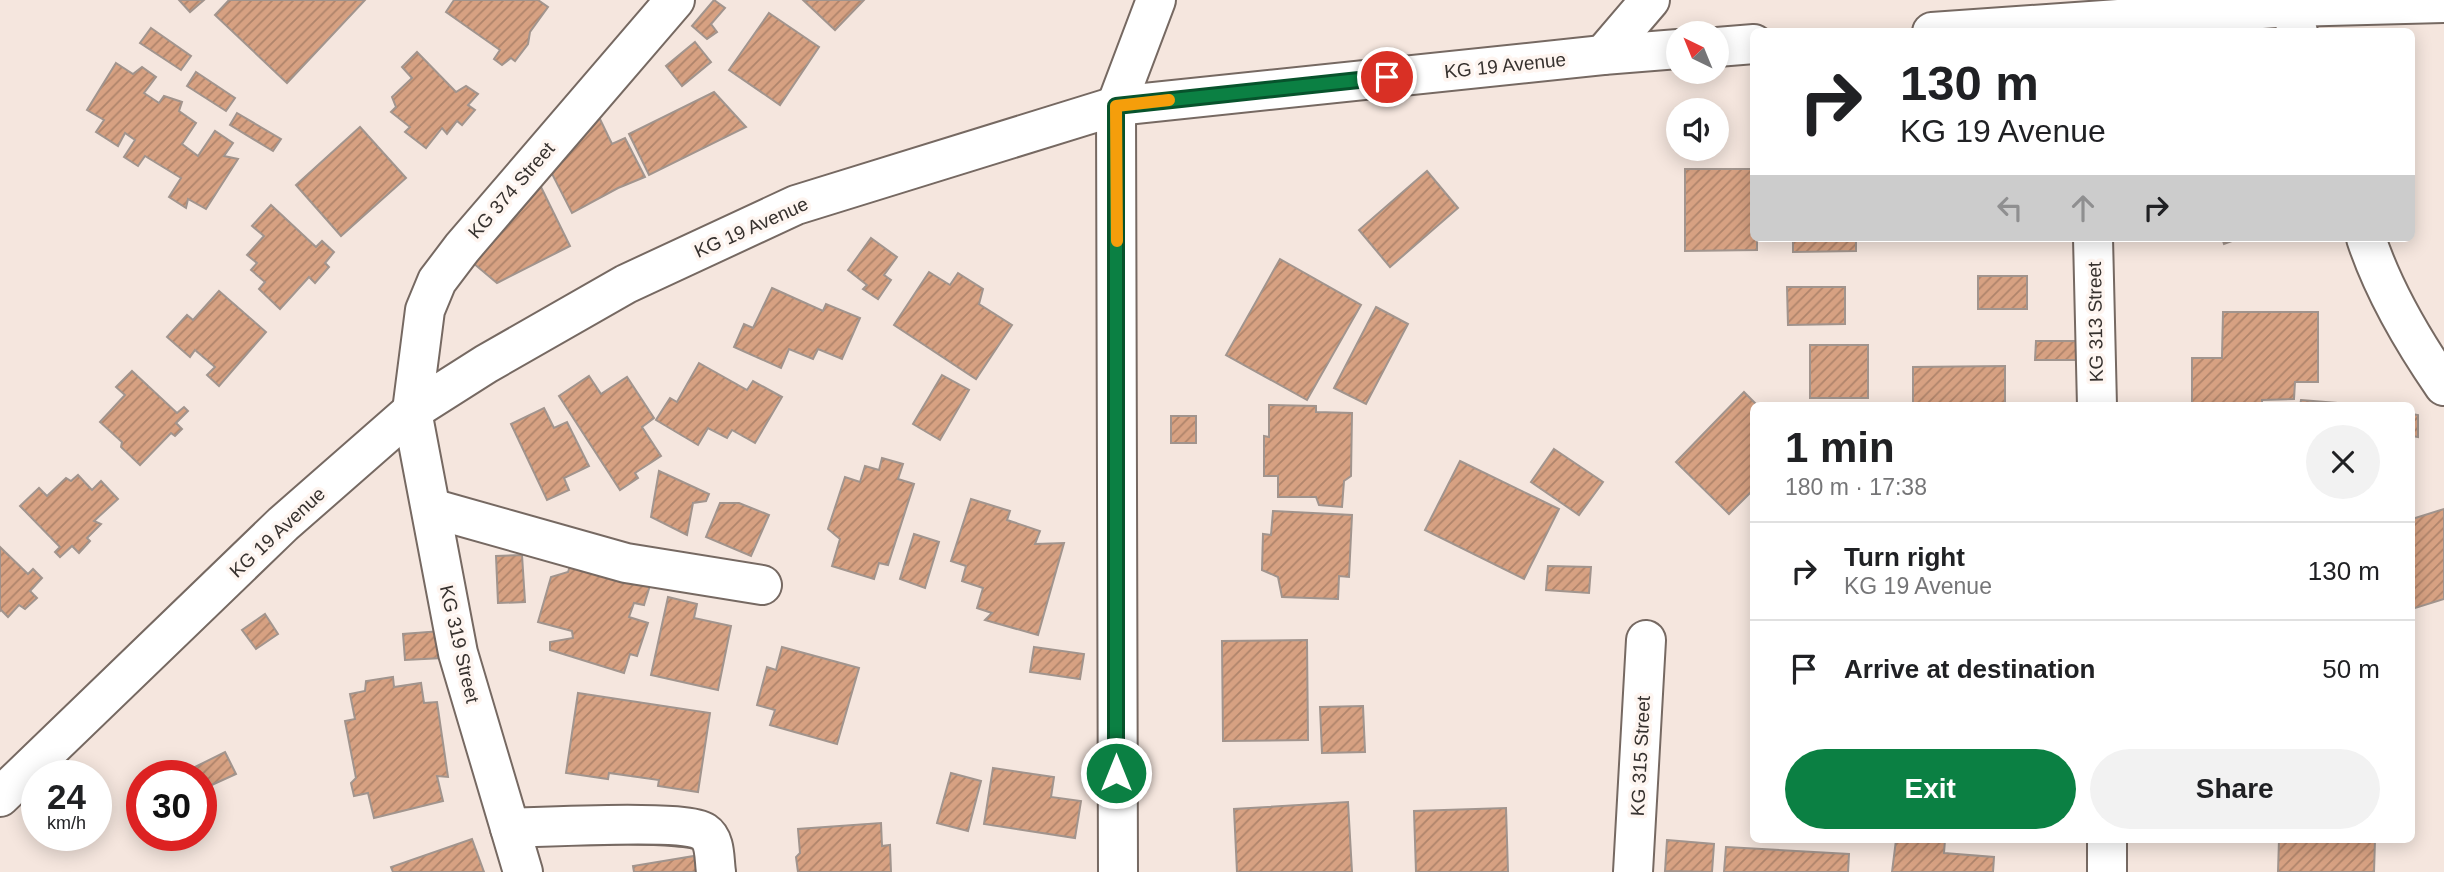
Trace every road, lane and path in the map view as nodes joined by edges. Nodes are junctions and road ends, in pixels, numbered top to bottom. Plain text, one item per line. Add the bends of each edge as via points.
1 (675, 0) edge
2 (1156, 0) edge
3 (1650, 0) edge
4 (2444, 4) edge
5 (2294, 19) edge
6 (2089, 26) edge
7 (2037, 28) edge
8 (1750, 44) edge
9 (1729, 46) edge
10 (1666, 50) edge
11 (1603, 55) junction
12 (1116, 106) junction
13 (2093, 242) edge
14 (2367, 242) edge
15 (2444, 386) edge
16 (2097, 402) edge
17 (412, 411) junction
18 (431, 508) junction
19 (762, 584) dead end
20 (1646, 640) dead end
21 (0, 797) edge
22 (510, 828) junction
23 (2107, 843) edge
24 (523, 872) edge
25 (716, 872) edge
26 (1118, 872) edge
27 (1633, 872) edge
28 (2108, 872) edge

1 - 17 street, KG 374 Street via 437,281 425,310
2 - 12 street
3 - 11 street
4 - 5 street
5 - 6 street
6 - 7 street
8 - 9 street
10 - 11 street, KG 19 Avenue
11 - 12 street, KG 19 Avenue
12 - 17 street, KG 19 Avenue via 796,205 626,284
12 - 26 street
13 - 16 street, KG 313 Street
14 - 15 street via 2376,267
17 - 18 street, KG 319 Street
17 - 21 street, KG 19 Avenue via 283,524
18 - 19 street via 626,563
18 - 22 street, KG 319 Street via 458,653
20 - 27 street, KG 315 Street
22 - 24 street, KG 319 Street
22 - 25 street via 692,827 712,841
23 - 28 street

